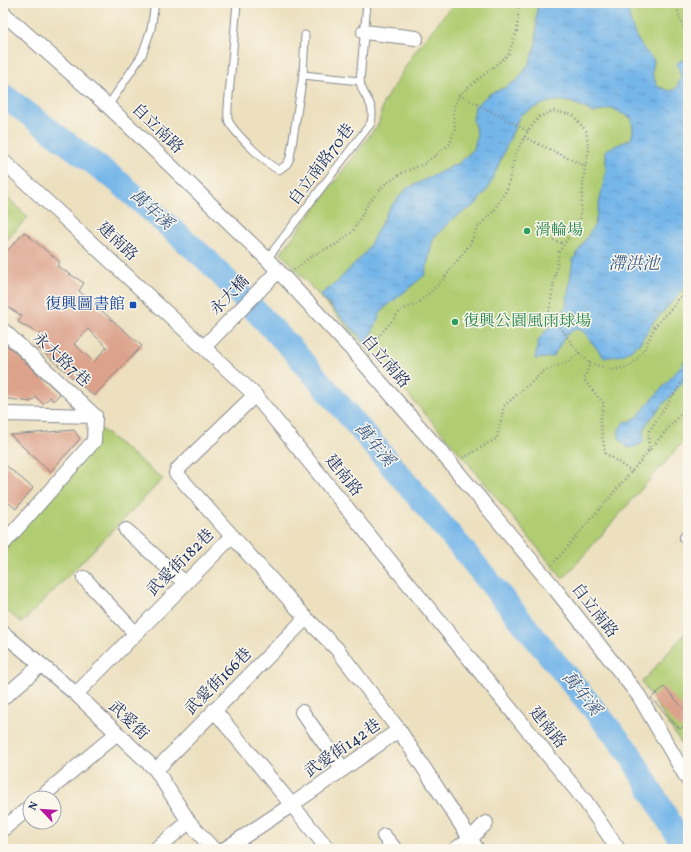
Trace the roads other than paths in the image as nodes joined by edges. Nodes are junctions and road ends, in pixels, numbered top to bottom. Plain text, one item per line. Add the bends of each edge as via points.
1 (155, 3) edge
2 (238, 3) edge
3 (367, 3) edge
4 (3, 12) edge
5 (364, 32) junction
6 (305, 35) dead end
7 (416, 38) dead end
8 (303, 75) junction
9 (360, 81) junction
10 (108, 106) junction
11 (3, 161) edge
12 (267, 259) junction
13 (285, 271) junction
14 (3, 330) edge
15 (205, 346) junction
16 (255, 394) junction
17 (4, 414) edge
18 (95, 416) junction
19 (126, 530) dead end
20 (232, 536) junction
21 (3, 544) edge
22 (84, 578) dead end
23 (185, 583) junction
24 (306, 618) junction
25 (3, 633) edge
26 (135, 633) junction
27 (41, 665) junction
28 (76, 694) junction
29 (3, 698) edge
30 (214, 710) junction
31 (302, 712) dead end
32 (399, 730) junction
33 (116, 734) junction
34 (343, 769) junction
35 (156, 770) junction
36 (688, 780) edge
37 (50, 790) edge
38 (293, 804) junction
39 (22, 814) edge
40 (189, 822) junction
41 (486, 823) dead end
42 (3, 830) edge
43 (384, 836) dead end
44 (473, 844) edge
45 (156, 849) edge
46 (213, 849) edge
47 (225, 849) edge
48 (328, 849) edge
49 (395, 849) edge
50 (456, 849) edge
51 (618, 849) edge

1 - 10 lane via 151,29 142,55
2 - 8 lane, 自立南路70巷 via 228,107 229,121 236,132 272,168 279,170 290,158
3 - 5 lane, 自立南路70巷
4 - 10 street, 自立南路
5 - 7 street
5 - 9 lane, 自立南路70巷
6 - 8 lane, 自立南路70巷
8 - 9 lane
9 - 12 lane, 自立南路70巷 via 361,90 368,98 373,112 371,123
10 - 12 street, 自立南路
11 - 15 street, 建南路
12 - 13 street, 自立南路
13 - 15 street, 永大橋 via 267,282
13 - 36 street, 自立南路 via 302,296 359,352 556,590 639,696
14 - 18 street, 永大路7巷
15 - 16 street, 建南路
16 - 20 street via 176,473
16 - 51 street, 建南路 via 586,802
17 - 18 street
18 - 21 street via 94,441
19 - 23 street
20 - 23 street, 武愛街182巷
20 - 24 street, 武愛街182巷
22 - 26 street
23 - 26 street, 武愛街182巷
24 - 30 street, 武愛街166巷
24 - 32 street, 武愛街142巷 via 337,649
25 - 27 street, 武愛街
26 - 28 street, 武愛街182巷
27 - 28 street, 武愛街
27 - 29 street
28 - 33 street, 武愛街
30 - 35 street, 武愛街166巷
30 - 38 street
31 - 34 street
32 - 34 street, 武愛街142巷
32 - 44 street
33 - 35 street, 武愛街
33 - 37 street
34 - 38 street, 武愛街142巷
35 - 40 street, 武愛街
38 - 47 street, 武愛街142巷
38 - 48 street
39 - 42 street
40 - 45 street
40 - 46 street, 武愛街
41 - 44 street
43 - 49 street
44 - 50 street

